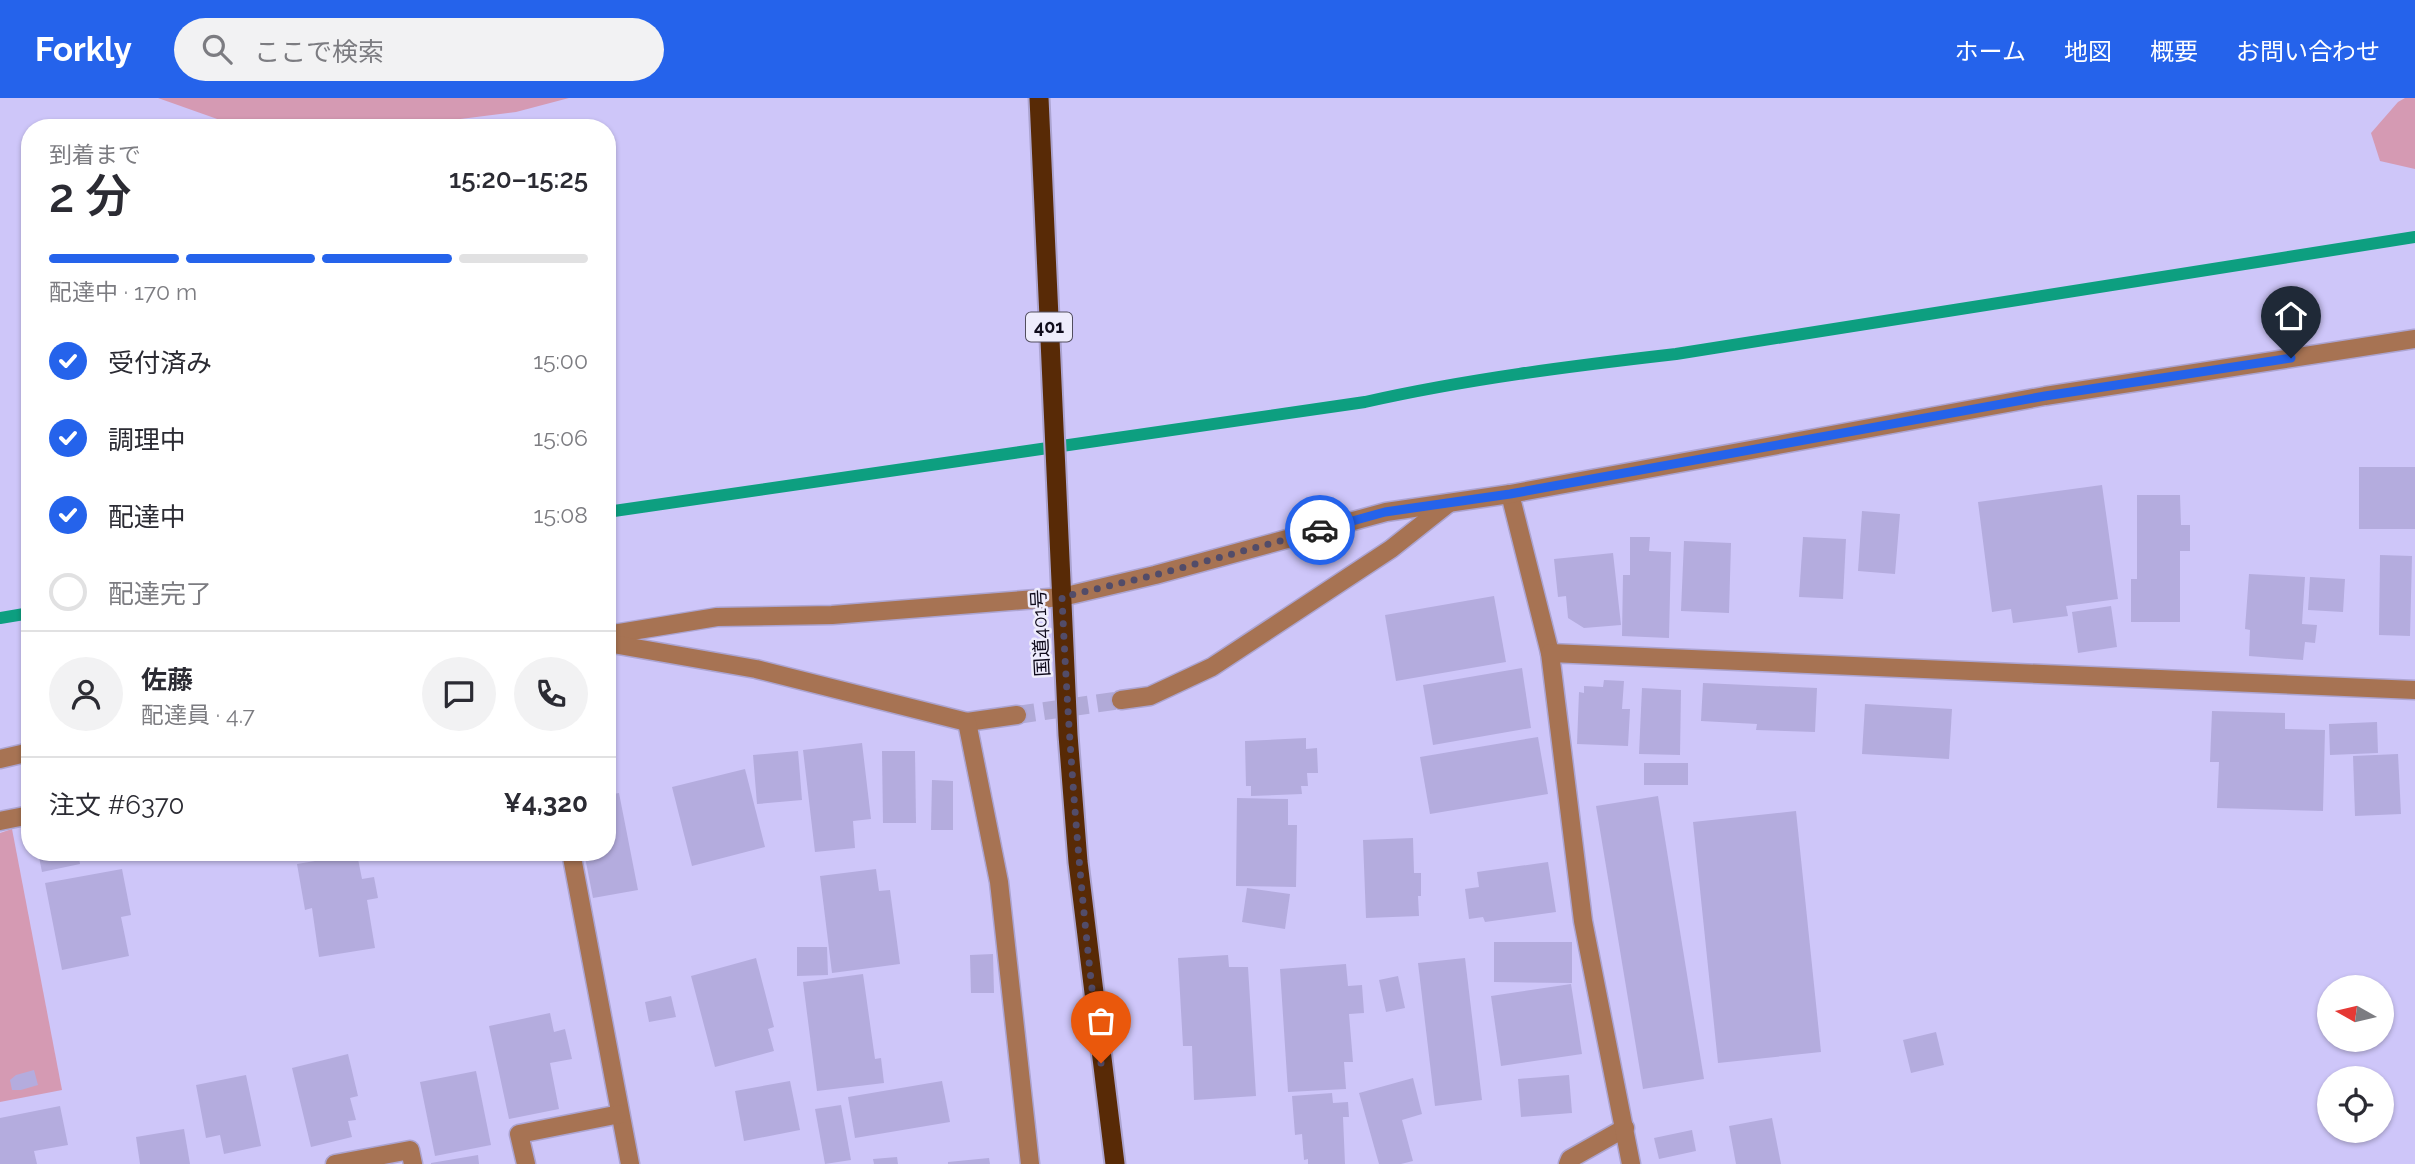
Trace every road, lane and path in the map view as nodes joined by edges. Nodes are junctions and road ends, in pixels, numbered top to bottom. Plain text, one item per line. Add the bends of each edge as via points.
1 (1039, 98) edge
2 (2415, 339) edge
3 (1510, 494) junction
4 (1449, 503) junction
5 (1062, 597) junction
6 (616, 634) edge
7 (616, 645) edge
8 (1550, 653) junction
9 (2415, 690) edge
10 (1121, 700) tunnel mouth
11 (1017, 715) tunnel mouth
12 (967, 722) junction
13 (21, 754) edge
14 (0, 759) edge
15 (21, 818) edge
16 (0, 821) edge
17 (572, 861) edge
18 (621, 1114) junction
19 (1625, 1128) junction
20 (335, 1164) edge
21 (413, 1164) edge
22 (526, 1164) edge
23 (630, 1164) edge
24 (1030, 1164) edge
25 (1115, 1164) edge
26 (1568, 1164) edge
27 (1631, 1164) edge

1 - 5 highway, 国道401号 / 401
2 - 3 street via 2045,396
3 - 4 street
3 - 8 street
4 - 5 street via 1385,512
4 - 10 street via 1391,549 1212,667 1150,696
5 - 6 street via 832,615 717,617
5 - 25 highway, 国道401号 / 401 via 1078,862
7 - 12 street via 757,669
8 - 9 street
8 - 19 street via 1583,921
11 - 12 street
12 - 24 street via 999,882
13 - 14 street
15 - 16 street
17 - 18 street
18 - 22 street via 519,1135
18 - 23 street
19 - 26 street
19 - 27 street
20 - 21 street via 410,1150

